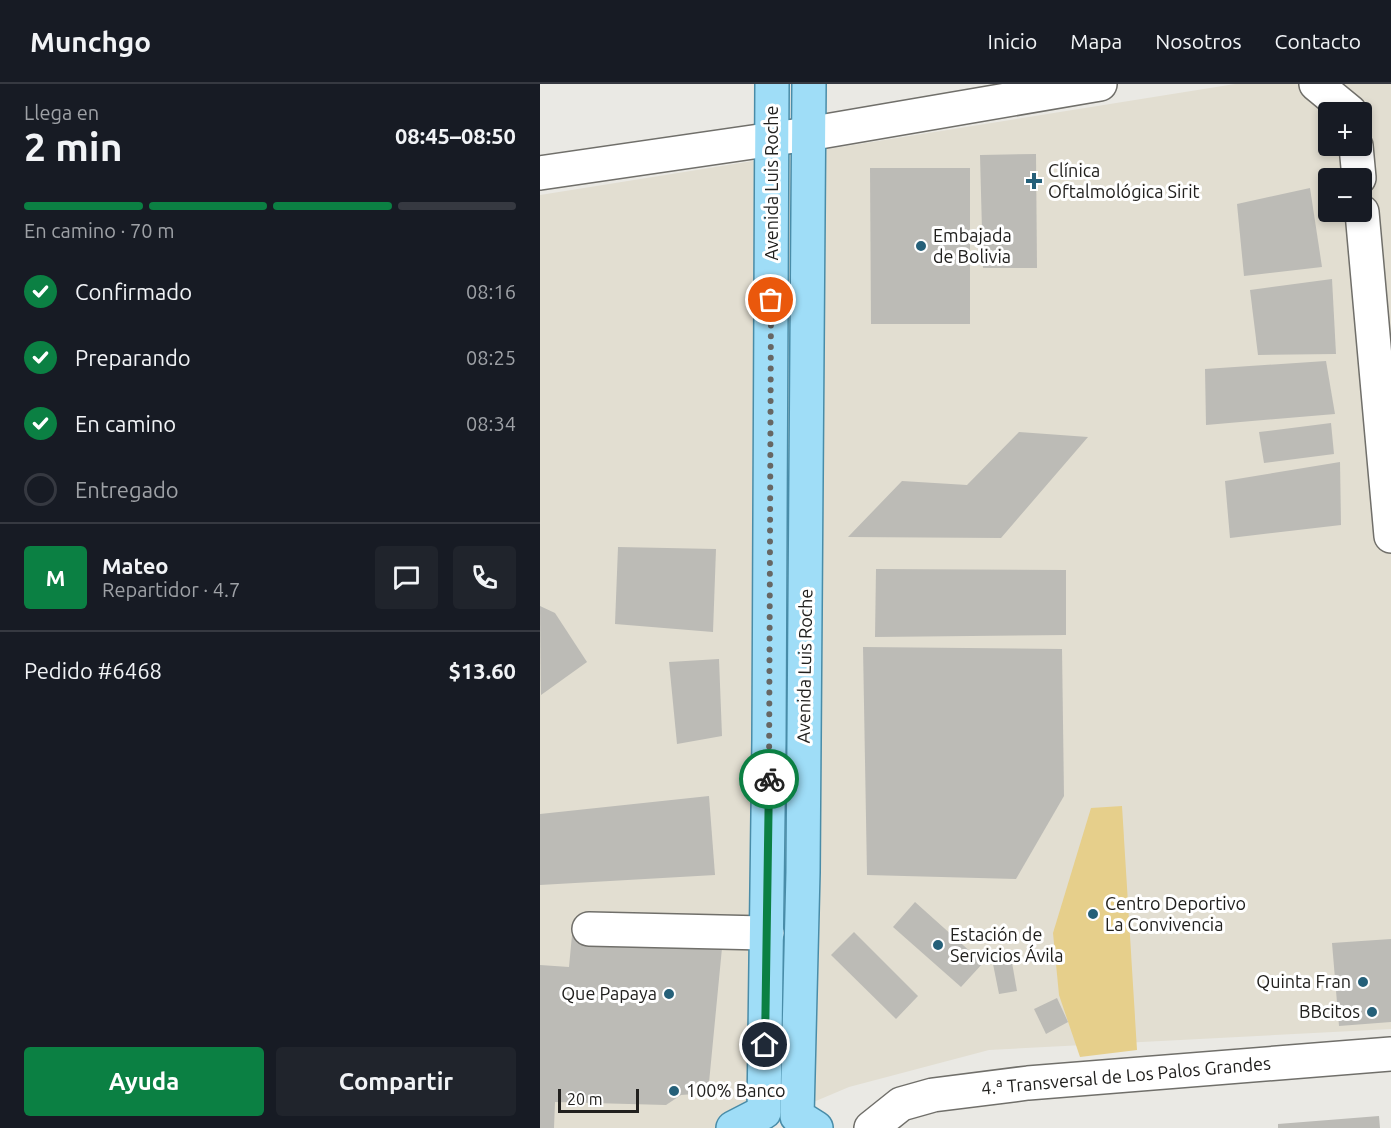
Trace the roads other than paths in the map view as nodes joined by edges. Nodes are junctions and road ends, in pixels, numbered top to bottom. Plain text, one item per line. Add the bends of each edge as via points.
1 (772, 84) edge
2 (809, 84) edge
3 (1100, 84) edge
4 (1316, 84) edge
5 (1351, 84) edge
6 (1339, 102) edge
7 (1352, 102) edge
8 (808, 134) junction
9 (772, 138) junction
10 (540, 173) edge
11 (1363, 222) edge
12 (1391, 536) edge
13 (589, 929) dead end
14 (767, 933) junction
15 (1391, 1054) edge
16 (733, 1128) edge
17 (816, 1128) edge
18 (871, 1128) edge

1 - 9 main road, Avenida Luis Roche
2 - 8 main road, Avenida Luis Roche
3 - 8 street
4 - 6 street
5 - 7 street
8 - 9 street
8 - 17 main road, Avenida Luis Roche via 803,860 796,1116
9 - 10 street
9 - 14 main road, Avenida Luis Roche
11 - 12 street
13 - 14 street
14 - 16 main road, Avenida Luis Roche via 764,1112
15 - 18 street, 4.ª Transversal de Los Palos Grandes via 1028,1083 933,1095 901,1104

